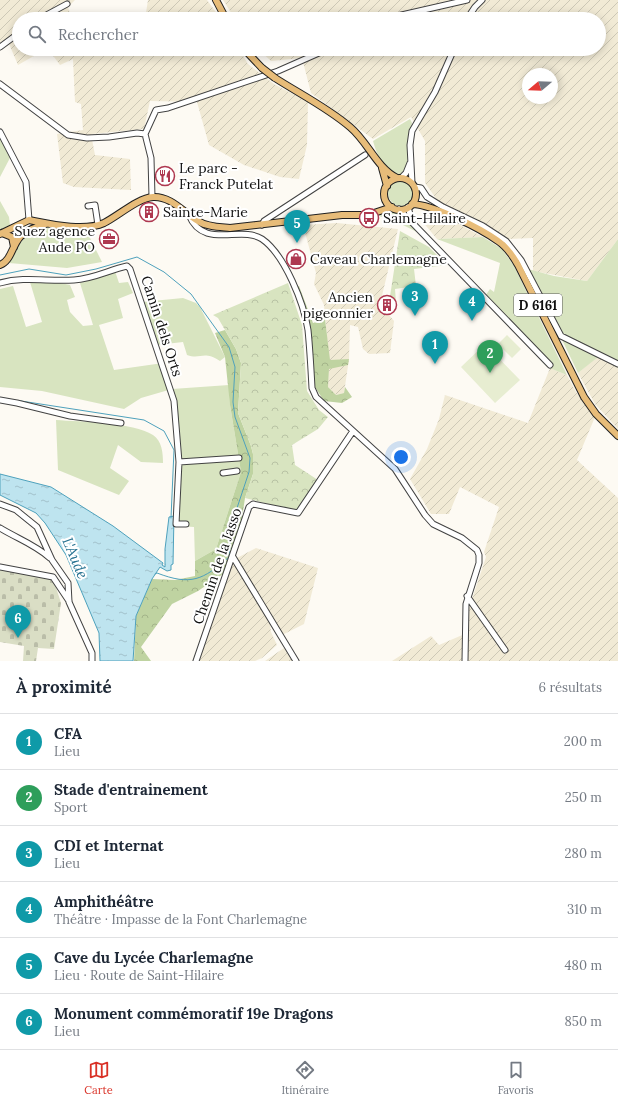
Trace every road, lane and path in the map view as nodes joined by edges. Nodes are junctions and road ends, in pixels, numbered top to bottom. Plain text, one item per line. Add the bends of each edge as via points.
1 (216, 0) edge
2 (467, 0) edge
3 (482, 0) edge
4 (67, 4) dead end
5 (52, 12) edge
6 (222, 12) edge
7 (415, 12) edge
8 (471, 12) edge
9 (12, 38) edge
10 (0, 47) edge
11 (251, 56) edge
12 (312, 56) edge
13 (451, 56) edge
14 (0, 84) edge
15 (0, 132) edge
16 (145, 134) junction
17 (365, 155) dead end
18 (411, 162) junction
19 (380, 164) junction
20 (399, 178) junction
21 (413, 185) junction
22 (387, 186) junction
23 (416, 194) junction
24 (152, 197) junction
25 (386, 199) junction
26 (88, 206) dead end
27 (410, 206) junction
28 (428, 206) junction
29 (392, 207) junction
30 (399, 209) junction
31 (188, 214) junction
32 (377, 214) junction
33 (29, 220) junction
34 (414, 223) junction
35 (47, 224) junction
36 (98, 225) junction
37 (262, 225) junction
38 (40, 226) junction
39 (26, 232) junction
40 (1, 233) edge
41 (14, 247) junction
42 (0, 266) edge
43 (0, 283) edge
44 (618, 364) edge
45 (550, 365) dead end
46 (0, 400) edge
47 (121, 423) dead end
48 (353, 431) junction
49 (618, 436) edge
50 (239, 458) dead end
51 (179, 462) junction
52 (237, 471) dead end
53 (223, 473) dead end
54 (0, 504) edge
55 (186, 524) dead end
56 (0, 528) edge
57 (44, 542) junction
58 (37, 547) junction
59 (233, 557) junction
60 (52, 560) junction
61 (0, 567) edge
62 (467, 596) junction
63 (69, 602) junction
64 (505, 650) dead end
65 (92, 661) edge
66 (196, 661) edge
67 (296, 661) edge
68 (465, 661) edge

1 - 6 main road
2 - 7 street
3 - 8 street
4 - 5 street
9 - 10 street
11 - 19 main road, bridge via 275,78 351,127
12 - 16 street via 278,71 156,110
13 - 18 street via 435,92 412,131
14 - 16 street via 68,136 87,138
15 - 33 street via 26,182
16 - 24 street via 151,158
17 - 37 street via 264,221
18 - 20 street via 406,173
18 - 21 street
19 - 20 main road via 390,174
19 - 22 main road
20 - 21 main road
20 - 22 main road
21 - 23 main road
21 - 44 street via 421,188 427,197 443,208 483,226 506,241 521,260 561,336
22 - 25 main road
23 - 27 main road
23 - 28 main road, D 6161
24 - 31 main road via 171,201
24 - 36 main road
25 - 29 main road
25 - 32 main road
26 - 36 street via 95,205
27 - 28 main road, D 6161
27 - 30 main road
27 - 34 street via 409,216
28 - 49 main road, D 6161 via 485,233 504,246 518,265 584,397 596,414
29 - 30 main road
29 - 32 main road
30 - 34 street
31 - 37 main road via 199,222 217,227
31 - 48 street via 197,228 206,232 228,236 255,236 273,250 290,276 304,314 308,329 314,393
32 - 37 main road via 342,215
33 - 35 main road
33 - 38 main road
33 - 39 main road via 30,225
33 - 40 main road
34 - 45 street
35 - 36 main road
35 - 38 main road
38 - 39 main road
39 - 41 main road
40 - 41 main road via 12,237
41 - 42 main road via 5,263
43 - 51 street, Camin dels Orts via 28,279 93,278 127,266 174,401
46 - 47 street via 70,416
48 - 59 street, Chemin de la Jasso via 298,513 253,504 249,507
48 - 62 street via 395,469 433,524 462,538 477,550 479,563
50 - 51 street
51 - 55 street, Camin dels Orts via 176,524
52 - 53 street
54 - 57 street via 22,514 37,527
56 - 58 street
57 - 58 street
57 - 60 street
58 - 60 street
59 - 66 street, Chemin de la Jasso
59 - 67 street
60 - 63 street via 68,583
61 - 63 street via 53,576
62 - 64 street
62 - 68 street
63 - 65 street via 92,653

